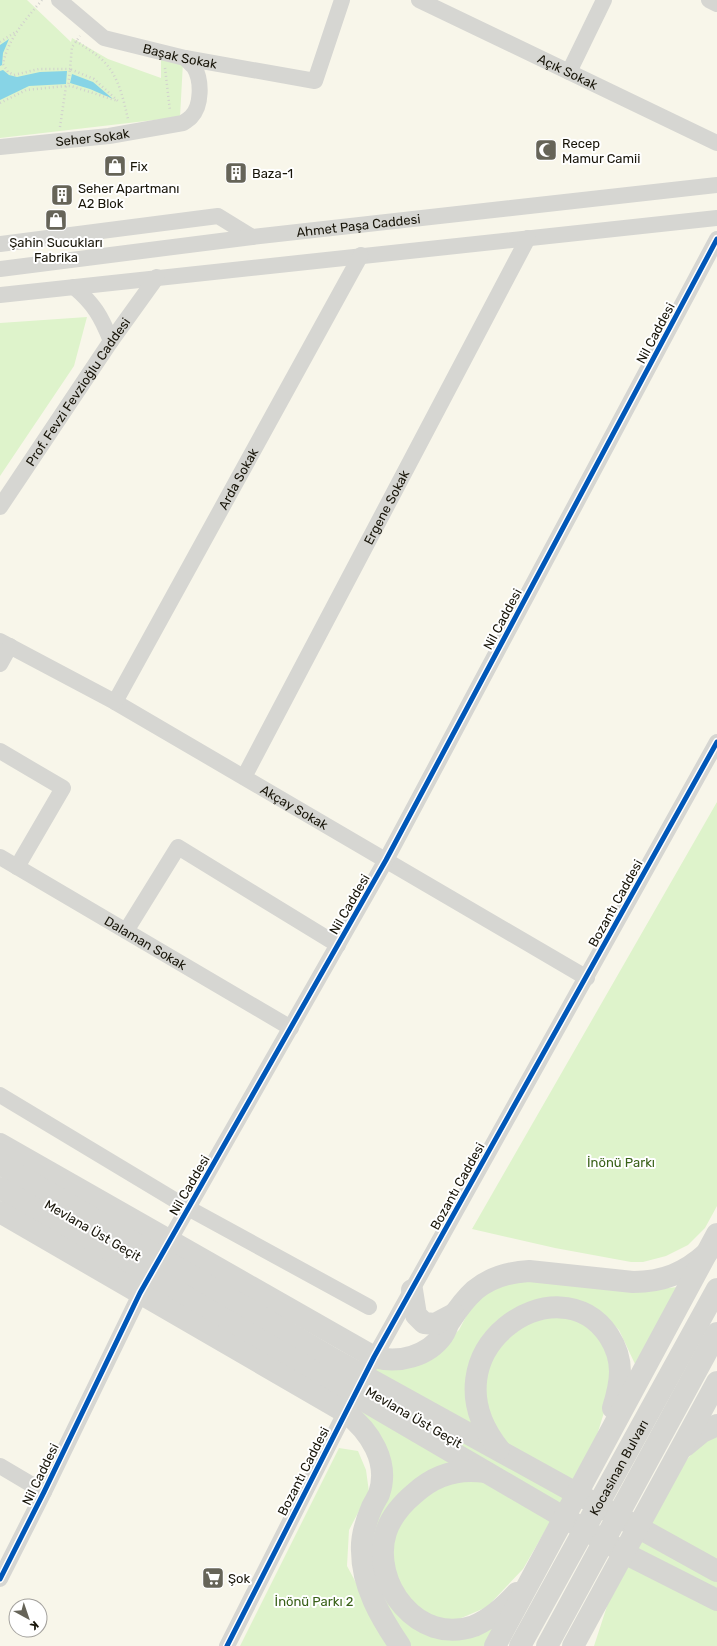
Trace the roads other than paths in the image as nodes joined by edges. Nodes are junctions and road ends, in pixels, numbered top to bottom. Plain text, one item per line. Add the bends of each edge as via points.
1 (59, 0) edge
2 (342, 0) edge
3 (419, 0) edge
4 (604, 0) edge
5 (709, 0) edge
6 (717, 4) edge
7 (185, 58) junction
8 (569, 72) junction
9 (717, 143) edge
10 (0, 147) edge
11 (717, 185) edge
12 (717, 218) edge
13 (252, 237) junction
14 (528, 238) junction
15 (717, 239) edge
16 (0, 244) edge
17 (361, 255) junction
18 (0, 269) edge
19 (158, 277) junction
20 (74, 287) junction
21 (0, 295) edge
22 (112, 341) junction
23 (0, 507) edge
24 (5, 643) edge
25 (0, 664) edge
26 (115, 702) junction
27 (717, 742) edge
28 (0, 751) edge
29 (244, 777) junction
30 (0, 856) edge
31 (386, 860) junction
32 (17, 867) junction
33 (126, 931) junction
34 (338, 945) junction
35 (587, 978) junction
36 (291, 1028) junction
37 (0, 1095) edge
38 (0, 1144) edge
39 (0, 1164) edge
40 (0, 1188) edge
41 (105, 1203) junction
42 (188, 1208) junction
43 (0, 1212) edge
44 (170, 1240) junction
45 (712, 1244) edge
46 (77, 1257) junction
47 (717, 1289) edge
48 (412, 1290) junction
49 (140, 1293) junction
50 (369, 1308) dead end
51 (454, 1314) junction
52 (313, 1322) junction
53 (717, 1333) edge
54 (374, 1357) junction
55 (282, 1375) junction
56 (717, 1382) edge
57 (346, 1412) junction
58 (717, 1425) edge
59 (500, 1451) junction
60 (598, 1455) junction
61 (675, 1459) junction
62 (0, 1466) edge
63 (486, 1472) junction
64 (44, 1492) junction
65 (714, 1569) edge
66 (535, 1572) junction
67 (0, 1579) edge
68 (697, 1590) junction
69 (599, 1599) junction
70 (717, 1600) edge
71 (717, 1611) edge
72 (226, 1646) edge
73 (400, 1646) edge
74 (495, 1646) edge
75 (520, 1646) edge
76 (547, 1646) edge
77 (573, 1646) edge
78 (586, 1646) edge

1 - 7 street, Başak Sokak via 104,38
2 - 7 street, Başak Sokak via 315,81
3 - 8 street, Açık Sokak
4 - 8 street
5 - 6 street
7 - 10 street, Seher Sokak via 194,67 197,75 199,95 196,110 191,118 178,124 109,136
8 - 9 street, Açık Sokak
11 - 13 street, Ahmet Paşa Caddesi
12 - 14 street
13 - 16 street via 218,216
13 - 18 street, Ahmet Paşa Caddesi
14 - 17 street
14 - 29 street, Ergene Sokak
15 - 31 street, Nil Caddesi
17 - 19 street
17 - 26 street, Arda Sokak
19 - 20 street
19 - 22 street, Prof. Fevzi Fevzioğlu Caddesi
20 - 21 street
20 - 22 street via 90,301 103,319
22 - 23 street, Prof. Fevzi Fevzioğlu Caddesi
24 - 25 street
24 - 26 street, Akçay Sokak
26 - 29 street, Akçay Sokak
27 - 35 street, Bozantı Caddesi
28 - 32 street via 64,788
29 - 31 street, Akçay Sokak
30 - 32 street, Dalaman Sokak
31 - 34 street, Nil Caddesi
31 - 35 street, Akçay Sokak
32 - 33 street, Dalaman Sokak
33 - 34 street via 178,847
33 - 36 street, Dalaman Sokak
34 - 36 street, Nil Caddesi
35 - 48 street, Bozantı Caddesi
36 - 42 street, Nil Caddesi
37 - 42 street
38 - 41 highway
39 - 59 highway, Mevlana Üst Geçit via 335,1360
40 - 63 highway, Mevlana Üst Geçit
41 - 44 highway
41 - 46 highway via 124,1230 125,1243 121,1251 111,1259 97,1262
42 - 44 street, Nil Caddesi
42 - 50 street
43 - 46 highway
44 - 49 street, Nil Caddesi
44 - 52 highway
45 - 51 highway via 697,1262 673,1276 647,1282 529,1271 508,1273 476,1289
45 - 60 highway
46 - 49 highway
47 - 75 highway, Kocasinan Bulvarı
48 - 51 highway via 416,1315 424,1323 435,1324
48 - 54 street, Bozantı Caddesi
49 - 55 highway
49 - 64 street, Nil Caddesi
51 - 54 highway via 436,1343 418,1354 400,1360
52 - 54 highway
52 - 55 highway via 326,1336 330,1348 331,1360 326,1371 317,1377 300,1379
53 - 76 highway, Kocasinan Bulvarı
54 - 57 street, Bozantı Caddesi
55 - 57 highway
56 - 61 highway
57 - 72 street, Bozantı Caddesi
57 - 73 highway via 368,1433 379,1459 381,1484 366,1522 362,1563 368,1588
58 - 61 highway via 692,1440
59 - 60 highway via 486,1429 477,1406 475,1383 479,1365 488,1346 501,1330 514,1321 548,1308 566,1308 588,1316 606,1332 616,1351 620,1367 619,1388
59 - 65 highway, Mevlana Üst Geçit
60 - 66 highway
61 - 69 highway
62 - 64 street
63 - 66 highway via 465,1471 443,1475 420,1488 404,1504 392,1518 385,1537 384,1564 389,1582 400,1603 415,1618 434,1627 452,1630 474,1626 484,1621 509,1601
63 - 68 highway, Mevlana Üst Geçit via 630,1556
64 - 67 street, Nil Caddesi
66 - 74 highway
68 - 70 highway, Mevlana Üst Geçit
68 - 71 highway
69 - 77 highway
69 - 78 highway

